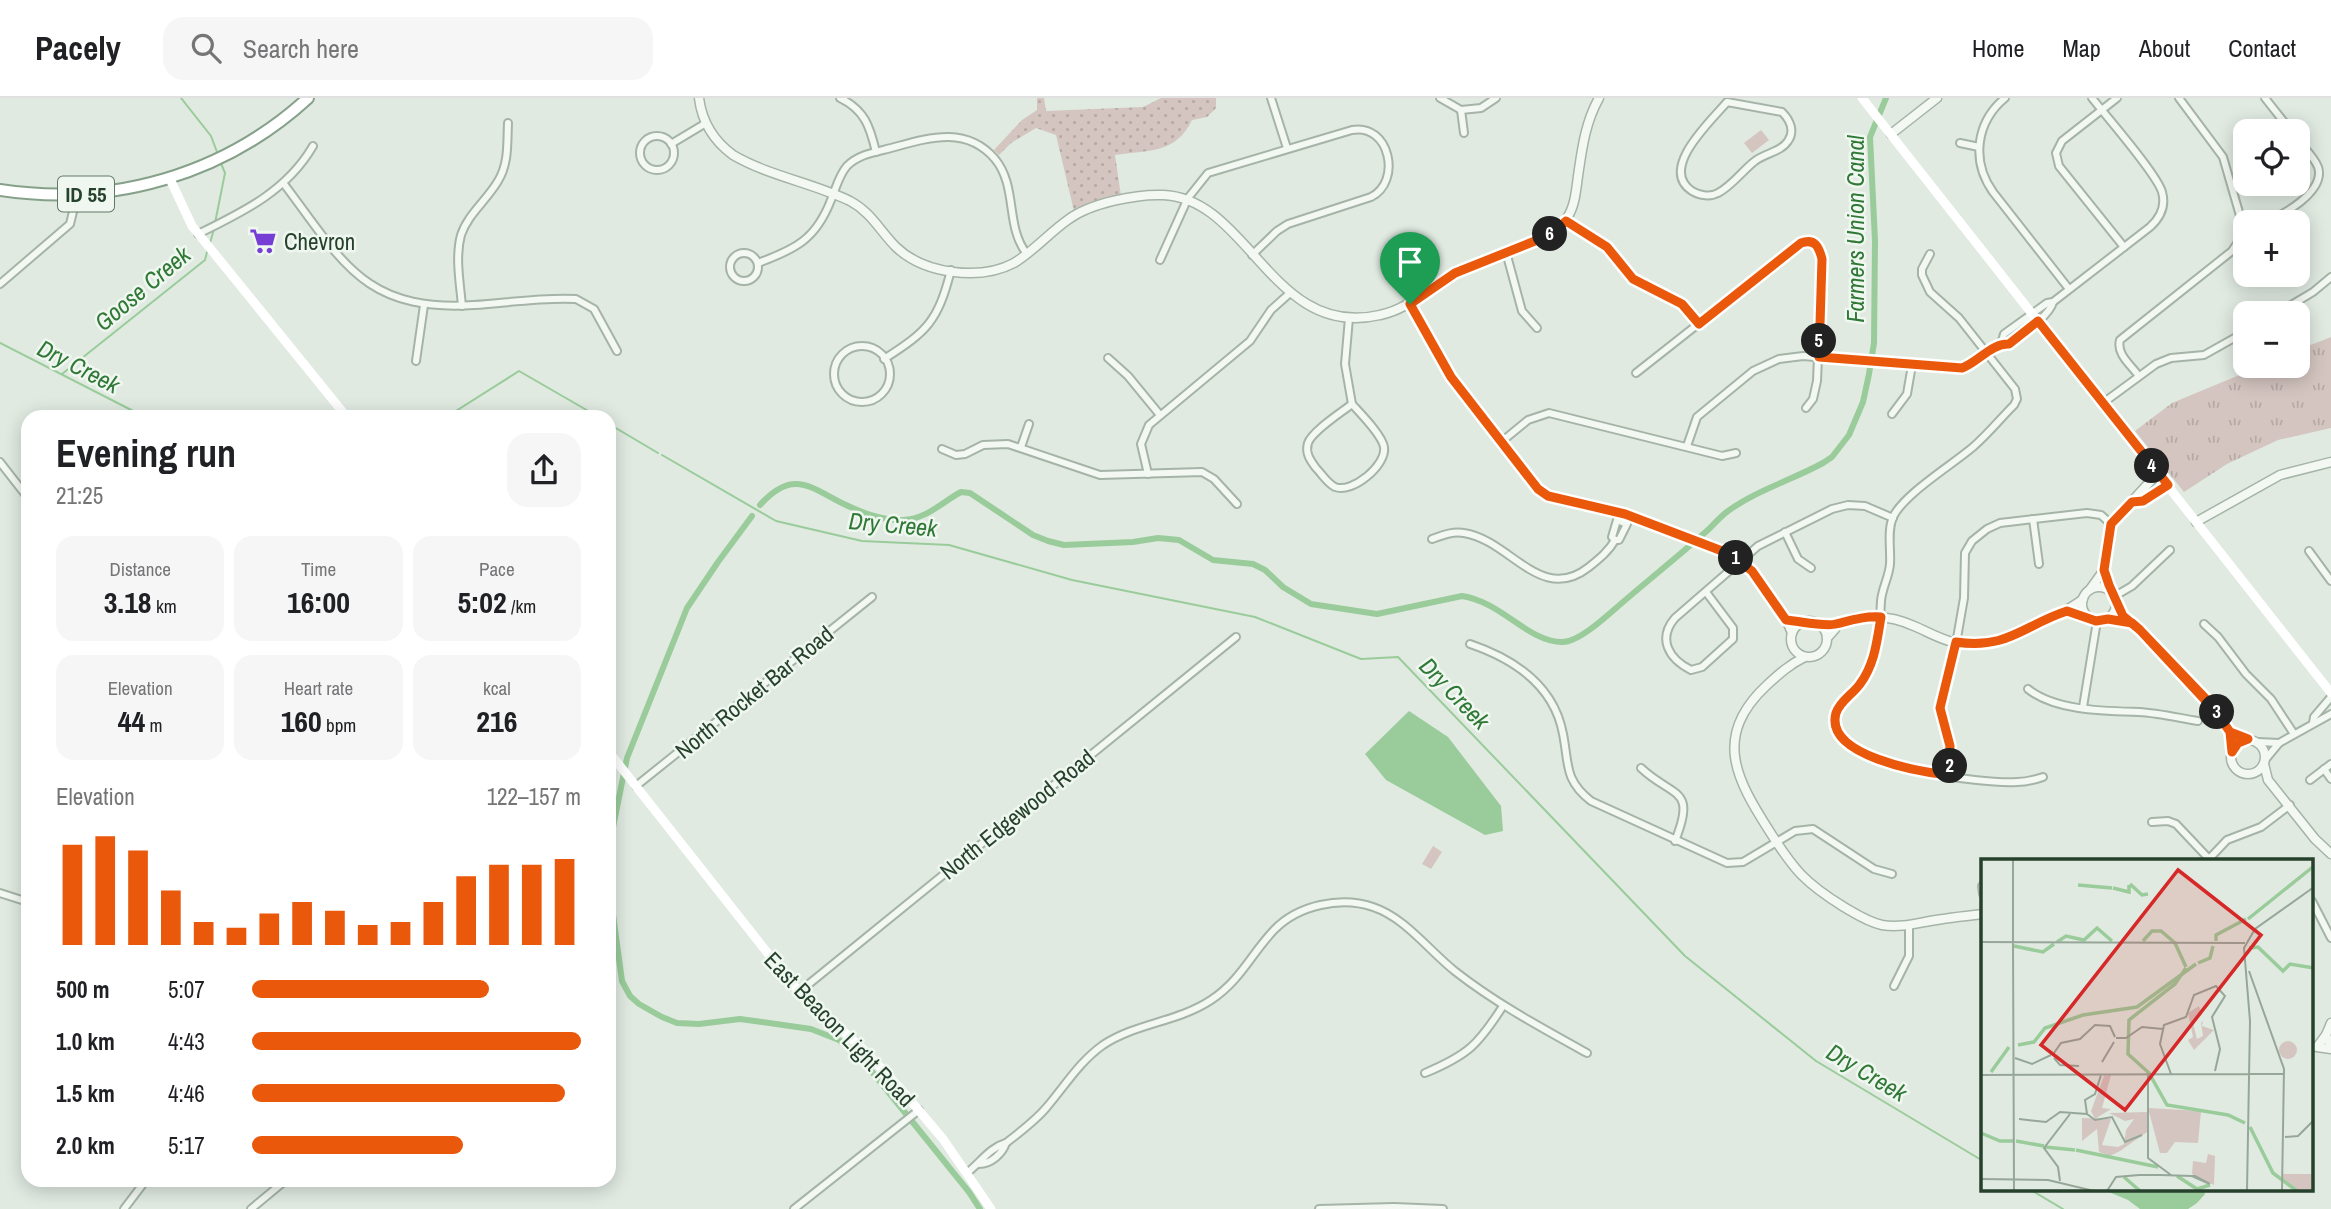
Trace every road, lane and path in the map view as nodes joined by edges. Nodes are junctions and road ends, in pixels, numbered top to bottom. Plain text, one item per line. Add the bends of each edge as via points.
1 (308, 98) edge
2 (699, 98) edge
3 (840, 98) edge
4 (1270, 98) edge
5 (1440, 98) edge
6 (1496, 98) edge
7 (1599, 98) edge
8 (1862, 98) edge
9 (1937, 98) edge
10 (2005, 98) edge
11 (2092, 98) edge
12 (2118, 98) edge
13 (2179, 98) edge
14 (2265, 98) edge
15 (1728, 100) edge
16 (1461, 110) junction
17 (2101, 111) junction
18 (2282, 119) edge
19 (508, 123) dead end
20 (706, 123) junction
21 (1889, 132) junction
22 (1464, 133) dead end
23 (671, 144) junction
24 (1959, 144) dead end
25 (313, 146) dead end
26 (1979, 147) junction
27 (1287, 148) junction
28 (876, 152) junction
29 (2310, 155) edge
30 (170, 179) junction
31 (284, 184) junction
32 (0, 190) edge
33 (2310, 193) edge
34 (833, 194) junction
35 (77, 195) junction
36 (2306, 196) edge
37 (1188, 198) junction
38 (2239, 210) edge
39 (2288, 210) edge
40 (1566, 221) junction
41 (198, 234) junction
42 (2124, 247) junction
43 (2233, 250) edge
44 (1506, 252) junction
45 (1027, 254) junction
46 (1930, 254) dead end
47 (1252, 255) junction
48 (1160, 260) dead end
49 (758, 263) junction
50 (951, 270) junction
51 (2331, 277) edge
52 (0, 284) edge
53 (2069, 289) junction
54 (1290, 292) junction
55 (2299, 301) edge
56 (1410, 304) junction
57 (424, 305) junction
58 (462, 306) junction
59 (2035, 317) junction
60 (1349, 318) junction
61 (1699, 324) junction
62 (1537, 328) dead end
63 (2233, 339) edge
64 (617, 351) dead end
65 (1987, 353) junction
66 (1819, 357) junction
67 (1108, 358) dead end
68 (884, 359) junction
69 (416, 361) dead end
70 (1912, 365) junction
71 (1636, 373) dead end
72 (2138, 375) junction
73 (1352, 404) junction
74 (2103, 404) junction
75 (1806, 408) dead end
76 (341, 410) edge
77 (1892, 414) dead end
78 (1160, 415) junction
79 (1029, 424) dead end
80 (1500, 443) junction
81 (1687, 446) junction
82 (1021, 447) junction
83 (942, 449) dead end
84 (1736, 453) dead end
85 (0, 462) edge
86 (2331, 462) edge
87 (2158, 473) junction
88 (1148, 474) junction
89 (2168, 485) junction
90 (21, 489) edge
91 (2132, 502) junction
92 (1237, 504) dead end
93 (1624, 517) junction
94 (1893, 518) junction
95 (2033, 519) junction
96 (2196, 522) junction
97 (2111, 524) junction
98 (1785, 532) junction
99 (1432, 539) dead end
100 (2170, 550) dead end
101 (2309, 551) dead end
102 (1741, 561) junction
103 (2039, 564) dead end
104 (1811, 568) dead end
105 (2104, 570) junction
106 (2331, 581) edge
107 (2091, 588) junction
108 (1706, 592) junction
109 (872, 597) dead end
110 (2114, 597) junction
111 (2082, 599) junction
112 (2067, 611) junction
113 (2087, 616) junction
114 (1881, 617) junction
115 (2108, 619) junction
116 (1786, 620) junction
117 (2096, 621) junction
118 (1803, 622) junction
119 (2132, 623) junction
120 (1836, 624) junction
121 (2204, 624) dead end
122 (1819, 625) junction
123 (1792, 633) junction
124 (1236, 637) dead end
125 (1826, 638) junction
126 (1956, 642) junction
127 (1470, 644) dead end
128 (1792, 645) junction
129 (1805, 657) junction
130 (1791, 663) junction
131 (2028, 689) dead end
132 (2331, 695) edge
133 (2083, 707) junction
134 (2331, 714) edge
135 (2198, 721) dead end
136 (2313, 723) junction
137 (2230, 732) junction
138 (2294, 734) junction
139 (2248, 739) junction
140 (2258, 742) junction
141 (2279, 743) junction
142 (2232, 752) junction
143 (616, 762) edge
144 (2265, 762) junction
145 (2331, 764) edge
146 (1641, 768) dead end
147 (2324, 769) junction
148 (2252, 774) junction
149 (1949, 775) junction
150 (2043, 777) dead end
151 (2331, 779) edge
152 (2268, 780) junction
153 (2310, 780) dead end
154 (633, 782) junction
155 (2290, 805) junction
156 (2152, 822) dead end
157 (1675, 841) junction
158 (1776, 842) junction
159 (2330, 851) edge
160 (2209, 859) edge
161 (2211, 859) edge
162 (1892, 874) dead end
163 (0, 893) edge
164 (21, 900) edge
165 (2314, 905) edge
166 (1981, 914) edge
167 (1909, 925) junction
168 (2331, 938) edge
169 (1894, 986) dead end
170 (799, 992) junction
171 (1503, 1006) junction
172 (2331, 1023) edge
173 (2326, 1035) junction
174 (2314, 1047) edge
175 (2331, 1048) edge
176 (1587, 1053) dead end
177 (1425, 1073) dead end
178 (912, 1116) junction
179 (967, 1173) junction
180 (141, 1187) edge
181 (278, 1187) edge
182 (124, 1209) edge
183 (251, 1209) edge
184 (793, 1209) edge
185 (990, 1209) edge
186 (1319, 1209) edge
187 (1443, 1209) edge

1 - 30 highway, ID 55 via 250,142
2 - 20 street
3 - 28 street via 865,117
4 - 27 street
5 - 16 street
6 - 16 street via 1481,108
7 - 40 street via 1587,124 1574,202
8 - 21 main road
9 - 21 street
10 - 26 street via 1989,116
11 - 17 street
12 - 17 street
13 - 38 street via 2223,157
14 - 18 street
15 - 15 street via 1682,161 1686,186 1700,195 1720,192 1755,161 1788,142 1791,134 1782,112
16 - 22 street
17 - 42 street via 2159,184 2163,204 2155,222
17 - 42 street via 2062,141 2056,153 2059,166
19 - 58 street via 502,172 466,224 460,241
20 - 23 street
20 - 34 street via 719,144 741,160
21 - 59 main road
23 - 23 street via 673,158 665,168 649,168 643,163 640,148 648,138 667,139
24 - 26 street
25 - 31 street
26 - 53 street via 1989,187
27 - 37 street via 1214,170
27 - 47 street via 1366,129 1377,135 1385,149 1386,184 1371,197 1282,227
28 - 34 street via 848,165
28 - 45 street via 944,135 978,145 993,157 1007,180 1017,237
29 - 33 street via 2318,177
30 - 35 highway, ID 55
30 - 41 main road
31 - 41 street via 251,208
31 - 57 street via 353,271 383,292
32 - 35 highway, ID 55
34 - 49 street via 823,218 806,239 790,251
34 - 50 street via 867,212 910,258
35 - 52 street via 70,224
36 - 39 street
37 - 45 street via 1153,195 1096,205 1068,219
37 - 47 street via 1211,212
37 - 48 street
40 - 44 street via 1551,234
40 - 61 street via 1607,247 1633,279 1682,304
41 - 76 main road
42 - 53 street
43 - 72 street via 2120,340 2120,352
44 - 56 street via 1455,273
44 - 62 street via 1522,311
45 - 50 street via 992,271
46 - 65 street via 1922,269 1925,284
47 - 54 street
49 - 49 street via 758,272 747,281 731,274 730,264 739,254 748,253
50 - 68 street via 931,323
51 - 55 street
53 - 59 street
54 - 60 street via 1319,310
54 - 78 street via 1250,341
56 - 60 street via 1379,316
56 - 80 street via 1451,377
57 - 58 street
57 - 69 street
58 - 64 street via 576,299 594,309
59 - 65 street via 2004,334 2001,344
59 - 74 main road
60 - 73 street via 1345,364
61 - 66 street via 1801,243 1814,242 1822,259
61 - 71 street
63 - 72 street via 2204,355 2163,361
65 - 70 street via 1962,368
65 - 94 street via 2015,389 2014,405 1974,446 1905,502
66 - 70 street
66 - 75 street via 1816,388
66 - 81 street via 1779,359 1753,371 1697,417
67 - 78 street
68 - 68 street via 891,376 872,400 852,401 836,384 835,364 849,349 870,346
70 - 77 street via 1907,394
72 - 74 street
73 - 73 street via 1381,439 1384,457 1352,486 1334,487 1312,462 1307,445
74 - 87 main road
78 - 88 street via 1142,437
79 - 82 street
80 - 81 street via 1528,420 1549,413
80 - 93 street via 1548,496
81 - 84 street via 1722,456
82 - 83 street via 995,443 956,455
82 - 88 street via 1094,474
85 - 90 street
86 - 96 street via 2280,475
87 - 89 main road
87 - 91 street
88 - 92 street via 1202,472 1214,478
89 - 91 street via 2143,501
89 - 96 main road
91 - 97 street
93 - 99 street via 1627,524 1619,540 1569,579 1543,577 1472,535 1448,533
93 - 102 street via 1696,540
94 - 98 street via 1865,506 1848,505
94 - 114 street
95 - 97 street via 2087,513 2101,515
95 - 103 street
95 - 126 street via 1993,525 1968,547
96 - 132 main road
97 - 105 street
98 - 102 street
98 - 104 street via 1798,559
100 - 110 street
101 - 106 street
102 - 108 street
102 - 116 street
105 - 107 street
105 - 110 street
107 - 110 street via 2102,586
107 - 111 street
108 - 108 street via 1733,628 1734,639 1691,670 1675,660 1666,640 1670,624
109 - 154 street, North Rocket Bar Road
110 - 115 street
110 - 119 street
111 - 112 street
111 - 113 street
112 - 113 street
112 - 126 street via 2000,641
113 - 117 street
114 - 120 street
114 - 126 street
114 - 149 street via 1870,666 1838,709 1838,732 1846,742 1906,769
115 - 117 street
115 - 119 street
116 - 118 street
116 - 123 street
117 - 133 street
118 - 122 street
118 - 123 street
119 - 137 street via 2208,701
120 - 122 street
120 - 125 street
121 - 138 street via 2270,699
122 - 125 street
123 - 128 street
124 - 170 street, North Edgewood Road
125 - 129 street via 1820,653
126 - 149 street via 1940,708 1950,746
127 - 157 street via 1520,667 1546,694 1558,714 1569,776 1581,793
128 - 129 street
128 - 130 street
129 - 130 street
130 - 158 street via 1745,710 1734,747 1740,780
131 - 133 street via 2045,700
132 - 136 street
133 - 135 street
134 - 136 street
136 - 138 street
137 - 139 street
137 - 142 street
138 - 141 street
139 - 140 street
139 - 142 street
140 - 141 street
140 - 144 street
141 - 144 street
142 - 148 street via 2237,770
143 - 154 main road, East Beacon Light Road
144 - 148 street
144 - 152 street
145 - 147 street
146 - 157 street via 1670,787 1684,804
147 - 151 street
147 - 153 street
148 - 152 street
149 - 150 street via 2006,782
152 - 155 street
154 - 170 main road, East Beacon Light Road
155 - 159 street
155 - 161 street via 2261,827 2227,840
156 - 160 street via 2176,824
157 - 158 street via 1733,864
158 - 162 street via 1795,831 1813,829 1874,869
158 - 167 street via 1798,874 1819,892 1868,920
163 - 164 street
165 - 168 street
166 - 167 street
167 - 169 street via 1909,956
170 - 178 main road, East Beacon Light Road via 866,1051
171 - 176 street
171 - 177 street via 1469,1051
171 - 179 street via 1456,972 1394,916 1353,903 1315,905 1274,930 1245,969 1211,1000 1104,1045 1004,1150
172 - 173 street
173 - 174 street
173 - 175 street
174 - 175 street
178 - 179 main road, East Beacon Light Road
178 - 184 street
179 - 185 main road, East Beacon Light Road
180 - 182 street
181 - 183 street
186 - 187 street

